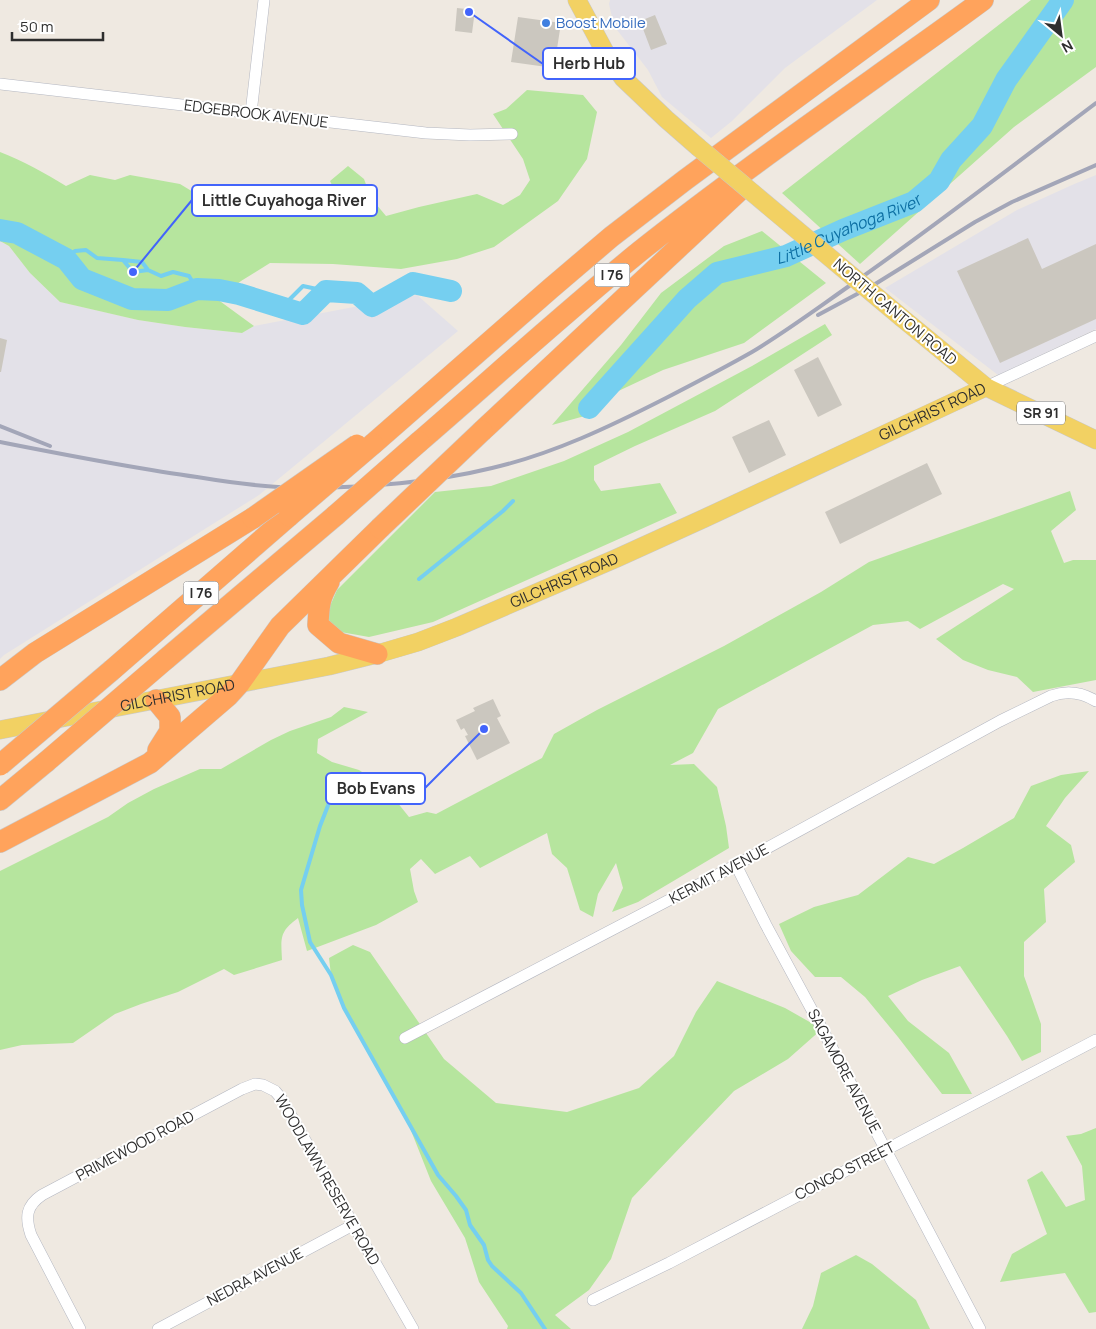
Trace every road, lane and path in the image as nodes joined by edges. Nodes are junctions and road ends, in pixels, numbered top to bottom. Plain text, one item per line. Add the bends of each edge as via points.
1 (264, 0) edge
2 (577, 0) edge
3 (929, 0) edge
4 (983, 0) edge
5 (0, 84) edge
6 (251, 112) junction
7 (816, 120) junction
8 (512, 134) dead end
9 (1096, 336) edge
10 (986, 387) junction
11 (1096, 440) edge
12 (365, 445) junction
13 (335, 572) junction
14 (377, 654) junction
15 (0, 680) edge
16 (239, 684) junction
17 (156, 700) junction
18 (1096, 700) edge
19 (0, 730) edge
20 (150, 764) junction
21 (0, 766) edge
22 (0, 800) edge
23 (0, 842) edge
24 (736, 865) junction
25 (405, 1038) dead end
26 (1096, 1040) edge
27 (213, 1105) joint
28 (885, 1150) junction
29 (353, 1225) junction
30 (593, 1300) dead end
31 (80, 1329) edge
32 (158, 1329) edge
33 (413, 1329) edge
34 (980, 1329) edge

1 - 6 street
2 - 10 main road, NORTH CANTON ROAD / SR 91, bridge via 623,78 666,119
3 - 12 highway, I 76 via 611,238 422,402
4 - 7 highway, I 76
5 - 6 street, EDGEBROOK AVENUE
6 - 8 street, EDGEBROOK AVENUE via 426,134
7 - 13 highway, bridge
7 - 22 highway, I 76, bridge via 639,252
9 - 10 street, GILCHRIST ROAD
10 - 11 main road, NORTH CANTON ROAD / SR 91
10 - 14 main road, GILCHRIST ROAD via 617,558 457,627
12 - 15 highway, bridge via 34,653
12 - 21 highway, I 76, bridge via 289,516
13 - 14 highway via 321,596 318,625 339,643
13 - 16 highway via 280,626
14 - 16 main road, GILCHRIST ROAD
16 - 17 main road, GILCHRIST ROAD
16 - 20 highway
17 - 19 main road, GILCHRIST ROAD
17 - 20 highway via 170,716 170,731
18 - 24 street, KERMIT AVENUE via 1070,692 1031,706
20 - 23 highway
24 - 25 street, KERMIT AVENUE
24 - 28 street, SAGAMORE AVENUE
26 - 28 street, CONGO STREET
27 - 29 street, WOODLAWN RESERVE ROAD via 255,1084 275,1091
27 - 31 street, PRIMEWOOD ROAD via 58,1186 34,1201 28,1210 31,1234
28 - 30 street, CONGO STREET
28 - 34 street, SAGAMORE AVENUE
29 - 32 street, NEDRA AVENUE
29 - 33 street, WOODLAWN RESERVE ROAD

